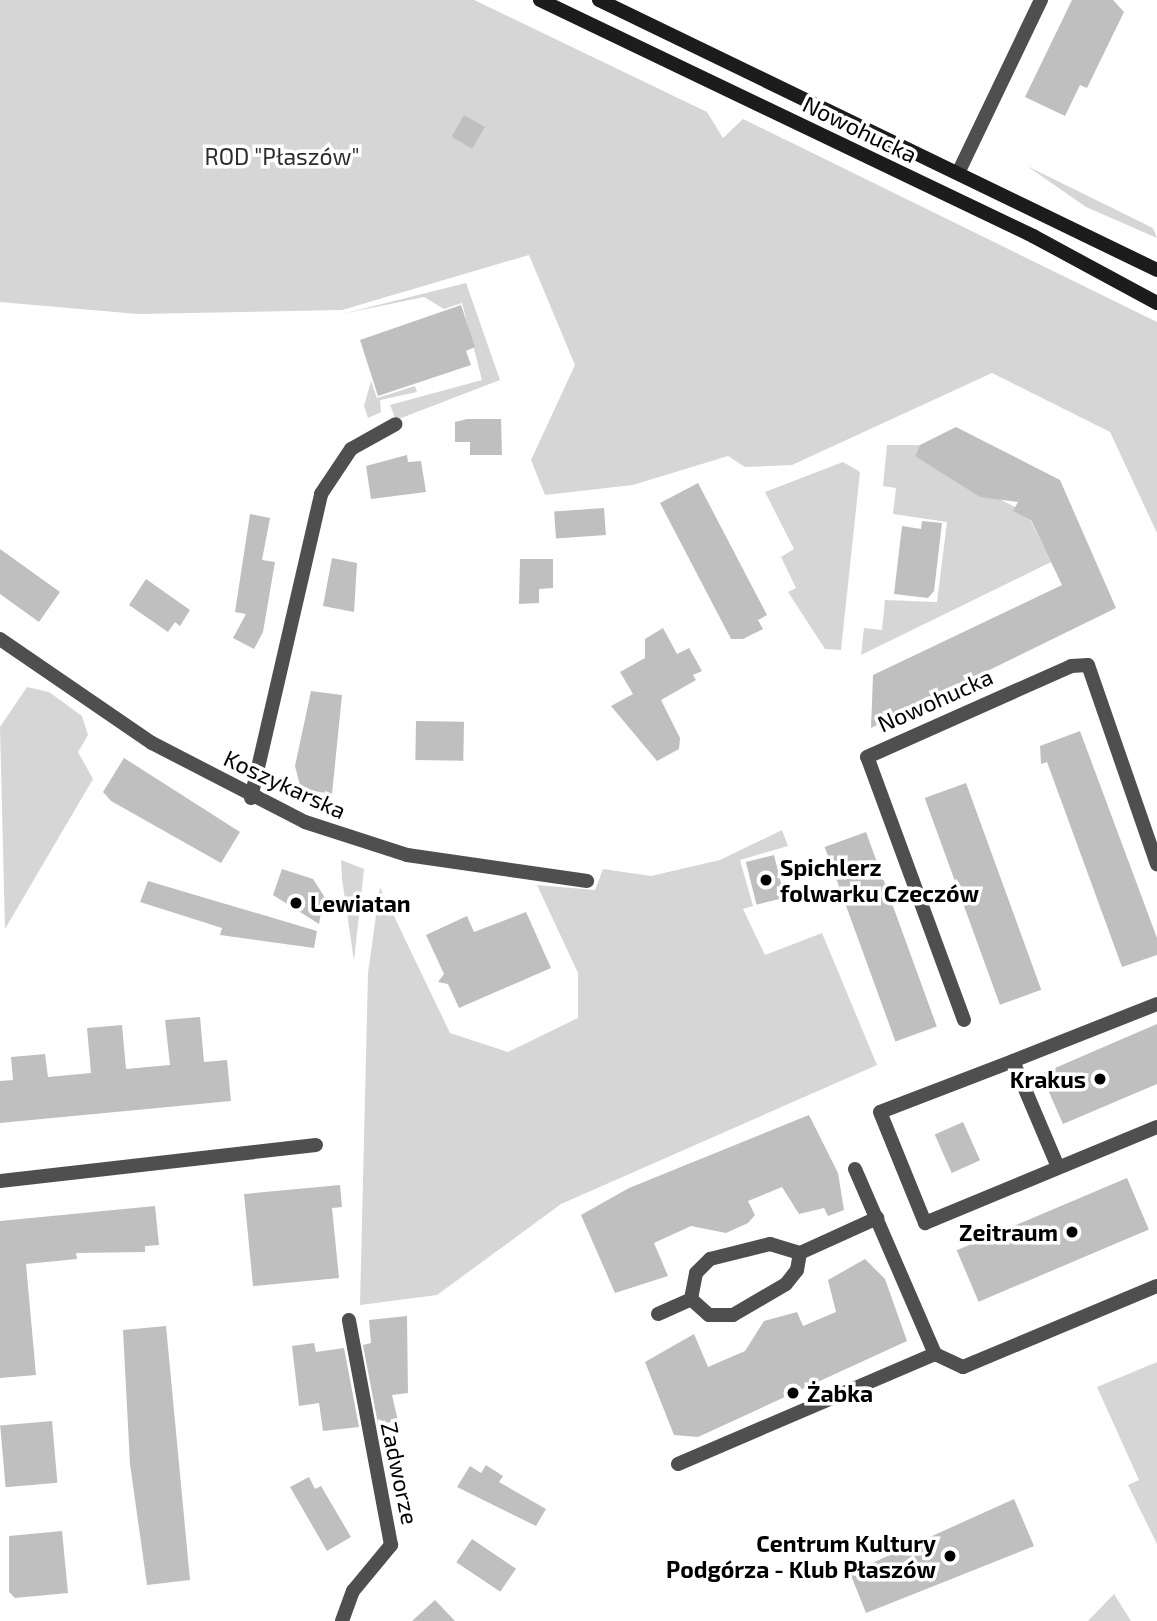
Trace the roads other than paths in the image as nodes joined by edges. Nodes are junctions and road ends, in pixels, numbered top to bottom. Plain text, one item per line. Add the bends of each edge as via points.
1 (540, 0) edge
2 (598, 0) edge
3 (1041, 0) edge
4 (959, 171) junction
5 (1157, 270) edge
6 (1157, 303) edge
7 (396, 424) dead end
8 (0, 639) edge
9 (251, 798) junction
10 (1157, 864) edge
11 (587, 881) dead end
12 (1157, 1004) edge
13 (964, 1020) dead end
14 (1013, 1061) junction
15 (1157, 1127) edge
16 (316, 1145) dead end
17 (1058, 1167) junction
18 (855, 1169) dead end
19 (0, 1181) edge
20 (877, 1218) junction
21 (800, 1253) junction
22 (1157, 1286) edge
23 (691, 1299) junction
24 (658, 1314) dead end
25 (349, 1320) dead end
26 (934, 1354) junction
27 (678, 1464) dead end
28 (342, 1621) edge

1 - 6 main road, Nowohucka via 1033,236
2 - 4 main road, Nowohucka
3 - 4 street
4 - 5 main road, Nowohucka
7 - 9 street via 351,449 321,494
8 - 9 street, Koszykarska via 152,743
9 - 11 street, Koszykarska via 407,855
10 - 13 street, Nowohucka via 1088,664 1058,671 867,757
12 - 14 street
14 - 17 street
14 - 17 street via 880,1112 925,1223
15 - 17 street
16 - 19 street
18 - 20 street
20 - 21 street
20 - 26 street
21 - 23 street via 770,1244 710,1259 696,1273
21 - 23 street via 786,1284 733,1315 709,1315
22 - 26 street via 963,1367
23 - 24 street
25 - 28 street, Zadworze via 391,1545 353,1591
26 - 27 street

